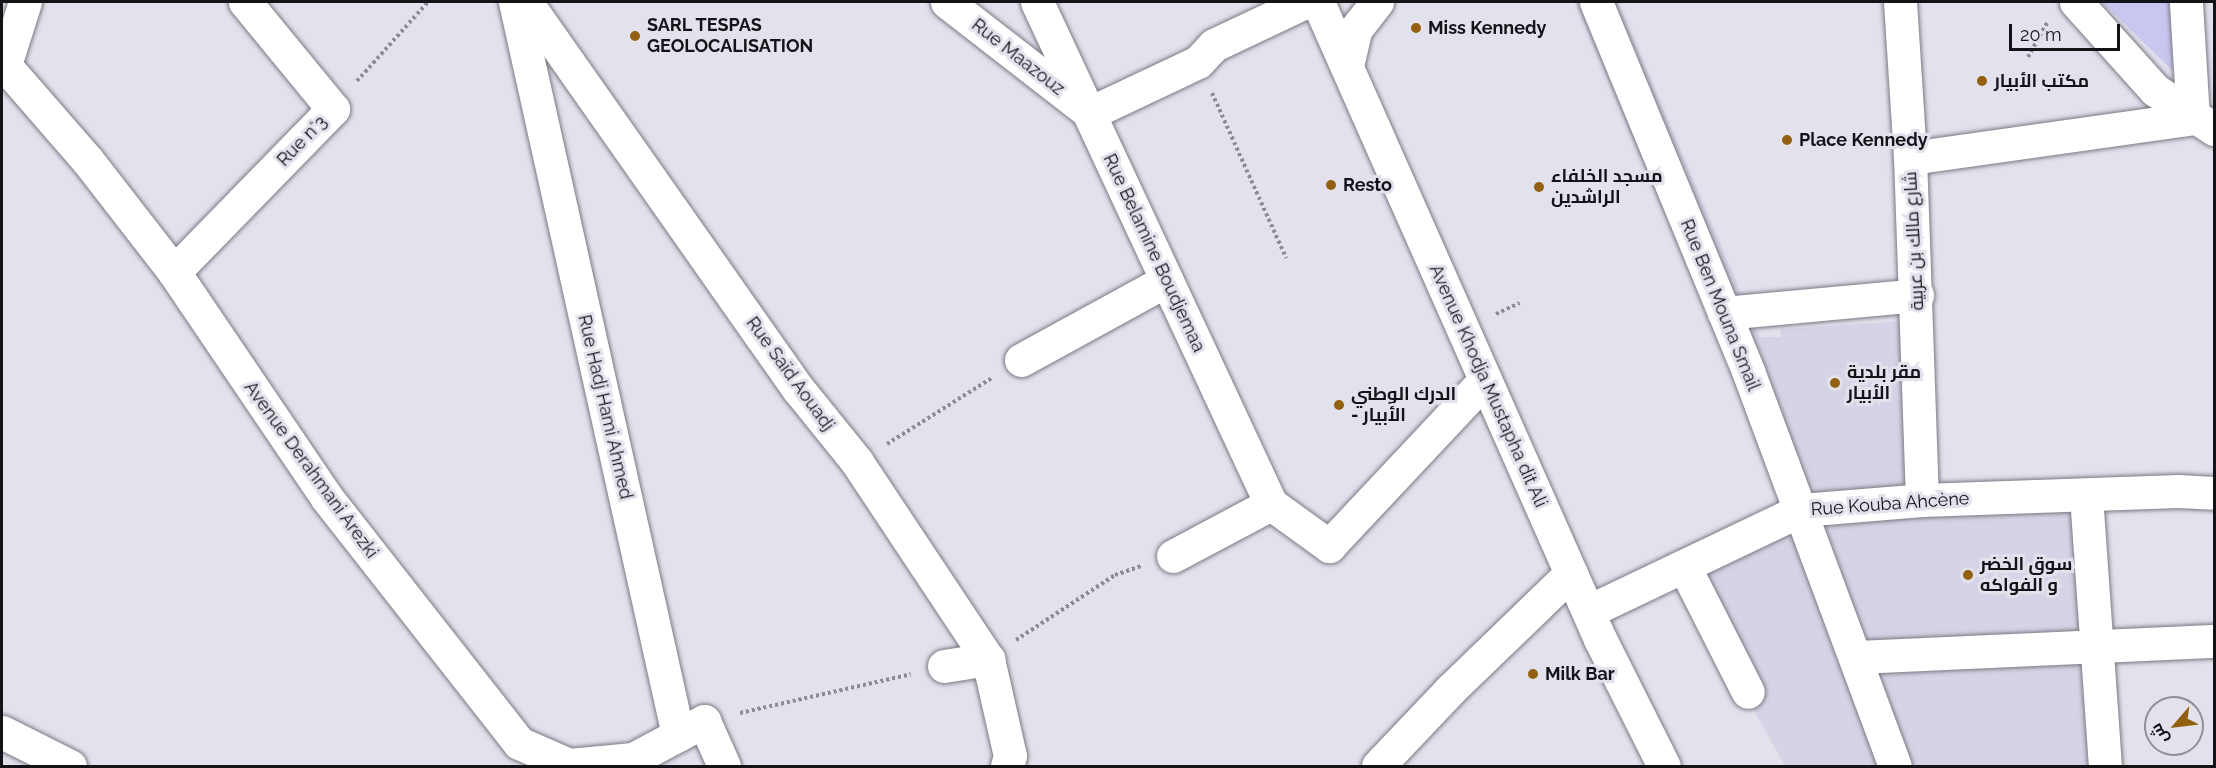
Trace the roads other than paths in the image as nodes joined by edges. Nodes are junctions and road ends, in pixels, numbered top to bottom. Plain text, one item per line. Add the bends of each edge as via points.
1 (25, 2) edge
2 (245, 2) edge
3 (515, 2) edge
4 (526, 2) edge
5 (947, 2) edge
6 (1037, 2) edge
7 (1305, 2) edge
8 (1318, 2) edge
9 (1377, 2) edge
10 (1596, 2) edge
11 (1900, 2) edge
12 (2186, 2) edge
13 (2064, 6) edge
14 (3, 64) edge
15 (1347, 66) junction
16 (1090, 113) junction
17 (2204, 124) edge
18 (1910, 158) junction
19 (174, 272) junction
20 (1167, 280) junction
21 (1917, 295) junction
22 (1724, 313) junction
23 (1021, 360) road end
24 (1485, 381) junction
25 (2214, 493) edge
26 (2086, 495) junction
27 (1922, 500) junction
28 (1271, 504) junction
29 (1801, 510) junction
30 (1173, 556) road end
31 (1684, 566) junction
32 (1571, 573) junction
33 (1589, 611) junction
34 (2214, 641) edge
35 (2096, 644) junction
36 (1857, 657) junction
37 (988, 658) junction
38 (944, 666) road end
39 (1748, 692) dead end
40 (691, 728) junction
41 (2, 732) edge
42 (70, 766) edge
43 (724, 766) edge
44 (1007, 766) edge
45 (1378, 766) edge
46 (1664, 766) edge
47 (1895, 766) edge
48 (2105, 766) edge

1 - 14 main road
2 - 19 main road, Rue n°3 via 333,109
3 - 40 main road, Rue Hadj Hami Ahmed
4 - 37 main road, Rue Saïd Aouadj via 799,390 857,462
5 - 16 main road, Rue Maazouz
6 - 16 main road, Rue Belamine Boudjemaa
7 - 16 main road via 1214,45 1198,62
8 - 15 main road, Avenue Khodja Mustapha dit Ali
9 - 15 main road via 1355,30
10 - 22 main road, Rue Ben Mouna Smail
11 - 18 main road
12 - 17 main road
13 - 17 main road via 2155,90
14 - 19 main road, Avenue Derahmani Arezki via 88,161
15 - 24 main road, Avenue Khodja Mustapha dit Ali
16 - 20 main road, Rue Belamine Boudjemaa
17 - 18 main road, شارع مالك بن عربية
18 - 21 main road, شارع مالك بن عربية
19 - 40 main road, Avenue Derahmani Arezki via 327,498 519,743 569,765 633,759
20 - 23 main road
20 - 28 main road, Rue Belamine Boudjemaa
21 - 22 main road
21 - 27 main road, شارع مالك بن عربية
22 - 29 main road, Rue Ben Mouna Smail
24 - 28 main road via 1329,546
24 - 32 main road, Avenue Khodja Mustapha dit Ali
25 - 26 main road, Rue Kouba Ahcène
26 - 27 main road, Rue Kouba Ahcène
26 - 35 main road
27 - 29 main road, Rue Kouba Ahcène
28 - 30 main road
29 - 31 main road, Rue Kouba Ahcène
29 - 36 main road, Rue Ben Mouna Smail
31 - 33 main road, Rue Kouba Ahcène
31 - 39 main road
32 - 33 main road, Avenue Khodja Mustapha dit Ali
32 - 45 main road
33 - 46 main road, Avenue Khodja Mustapha dit Ali
34 - 35 main road
35 - 36 main road
35 - 48 main road
36 - 47 main road, Rue Ben Mouna Smail
37 - 38 main road
37 - 44 main road, Rue Saïd Aouadj via 1010,756
40 - 43 main road, Rue Hadj Hami Ahmed
41 - 42 main road

